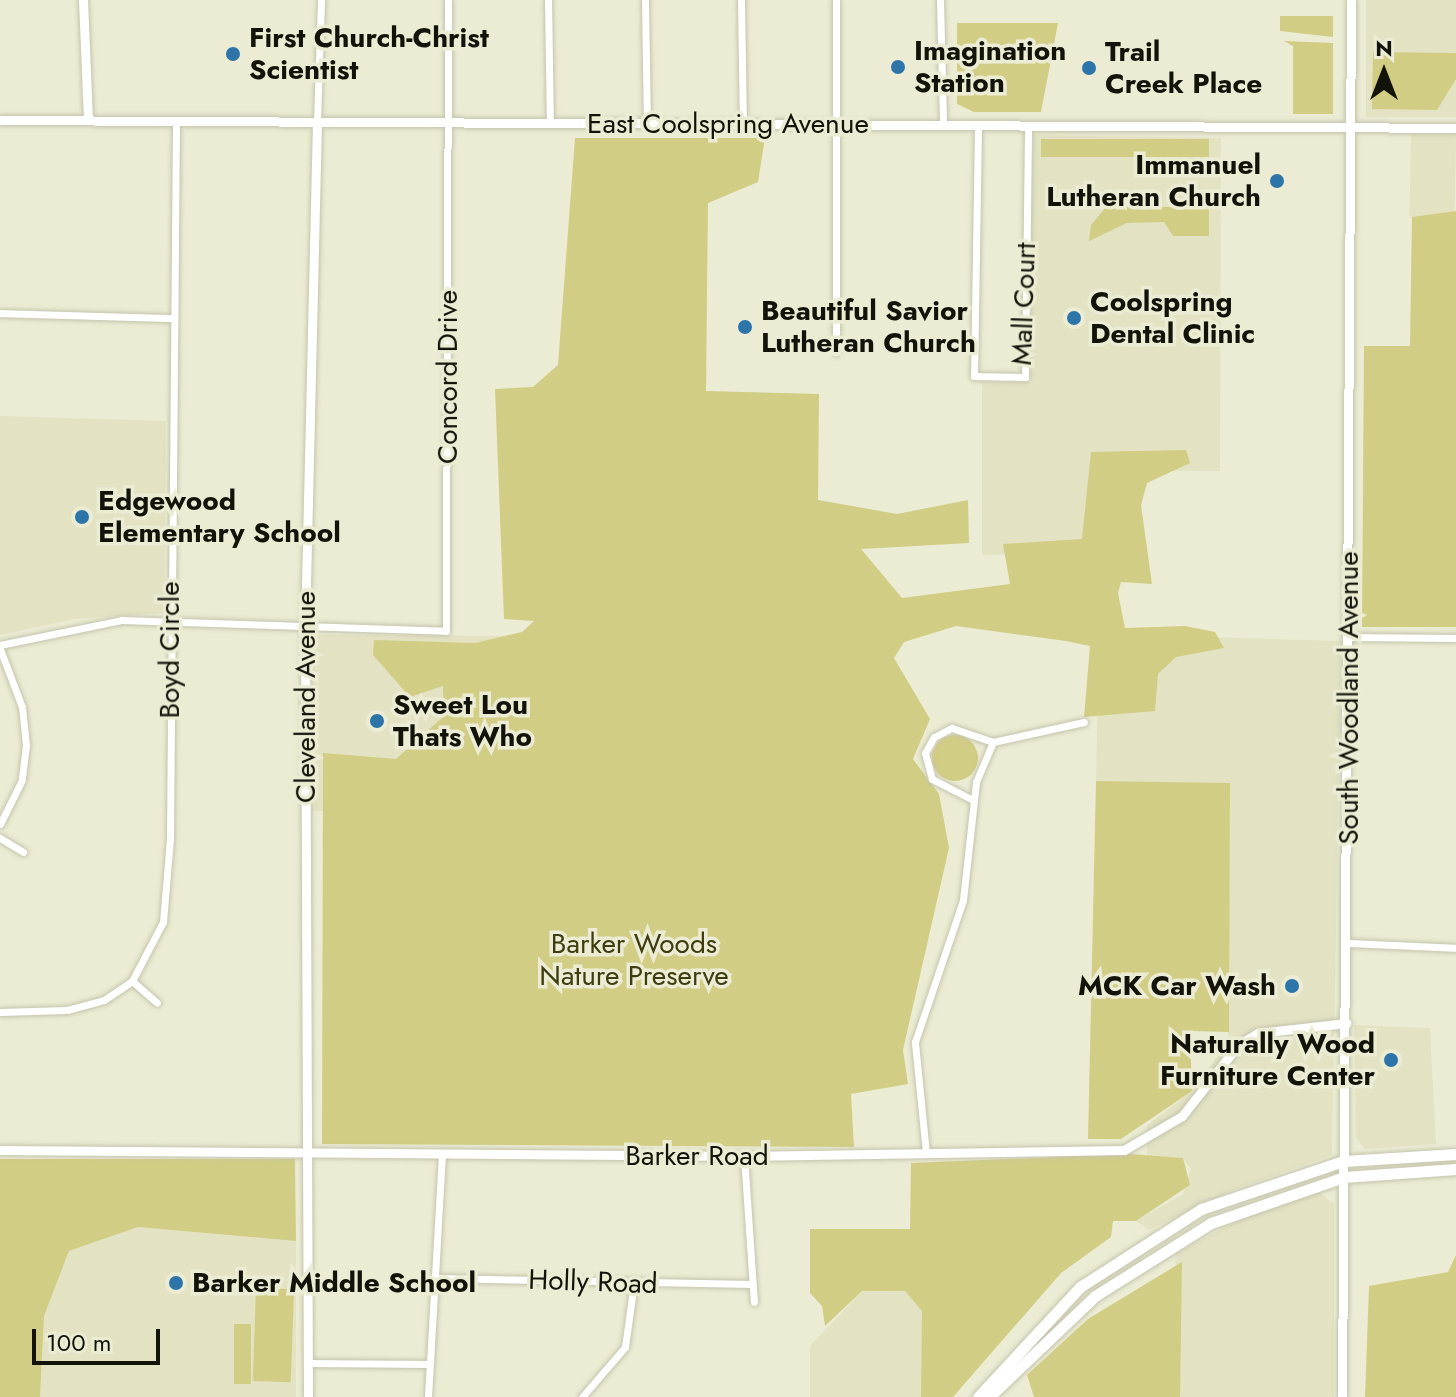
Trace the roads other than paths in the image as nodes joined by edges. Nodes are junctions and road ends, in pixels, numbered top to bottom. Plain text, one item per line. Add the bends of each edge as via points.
1 (83, 0) edge
2 (321, 0) edge
3 (448, 0) edge
4 (548, 0) edge
5 (645, 0) edge
6 (741, 0) edge
7 (836, 0) edge
8 (940, 0) edge
9 (1351, 0) edge
10 (0, 120) edge
11 (88, 120) junction
12 (176, 122) junction
13 (317, 122) junction
14 (450, 122) junction
15 (550, 123) junction
16 (647, 123) junction
17 (743, 124) junction
18 (837, 125) junction
19 (978, 125) junction
20 (1028, 125) junction
21 (943, 126) junction
22 (1353, 127) junction
23 (1456, 128) edge
24 (0, 313) edge
25 (173, 318) junction
26 (836, 352) dead end
27 (170, 620) junction
28 (305, 627) junction
29 (1350, 637) junction
30 (1456, 638) edge
31 (0, 647) edge
32 (1084, 722) dead end
33 (993, 742) junction
34 (971, 799) junction
35 (0, 824) edge
36 (0, 838) edge
37 (23, 852) dead end
38 (1347, 943) junction
39 (1456, 948) edge
40 (132, 981) junction
41 (157, 1003) dead end
42 (0, 1012) edge
43 (1346, 1023) junction
44 (0, 1150) edge
45 (308, 1153) junction
46 (926, 1153) junction
47 (442, 1154) junction
48 (1456, 1154) edge
49 (744, 1156) junction
50 (1344, 1161) junction
51 (1456, 1169) edge
52 (1344, 1177) junction
53 (436, 1278) junction
54 (634, 1282) junction
55 (749, 1284) junction
56 (754, 1302) dead end
57 (308, 1363) junction
58 (428, 1364) junction
59 (308, 1397) edge
60 (428, 1397) edge
61 (582, 1397) edge
62 (978, 1397) edge
63 (989, 1397) edge
64 (1342, 1397) edge

1 - 11 street
2 - 13 street, Cleveland Avenue
3 - 14 street, Concord Drive
4 - 15 street
5 - 16 street
6 - 17 street
7 - 18 street
8 - 21 street
9 - 22 street, South Woodland Avenue
10 - 11 street, East Coolspring Avenue
11 - 12 street, East Coolspring Avenue
12 - 13 street, East Coolspring Avenue
12 - 25 street, Boyd Circle
13 - 14 street, East Coolspring Avenue
13 - 28 street, Cleveland Avenue
14 - 15 street, East Coolspring Avenue
14 - 28 street, Concord Drive via 446,631
15 - 16 street, East Coolspring Avenue
16 - 17 street, East Coolspring Avenue
17 - 18 street, East Coolspring Avenue
18 - 21 street, East Coolspring Avenue
18 - 26 street
19 - 20 street, East Coolspring Avenue
19 - 20 street, Mall Court via 974,376 1025,377
19 - 21 street, East Coolspring Avenue
20 - 22 street, East Coolspring Avenue
22 - 23 street, East Coolspring Avenue
22 - 29 street, South Woodland Avenue
24 - 25 street
25 - 27 street, Boyd Circle
27 - 28 street
27 - 31 street via 104,621
27 - 40 street, Boyd Circle via 163,922
28 - 45 street, Cleveland Avenue
29 - 30 street
29 - 38 street, South Woodland Avenue
31 - 35 street via 22,707 26,745 22,780
32 - 33 street
33 - 34 street
33 - 34 street via 952,728 934,737 925,753 932,779
34 - 46 street via 963,900 915,1042
36 - 37 street
38 - 39 street
38 - 43 street, South Woodland Avenue
40 - 41 street
40 - 42 street via 104,1000 67,1010
43 - 46 street, Barker Road via 1258,1033 1238,1045 1182,1116 1124,1150
43 - 50 street, South Woodland Avenue
44 - 45 street, Barker Road
45 - 47 street, Barker Road
45 - 57 street, Cleveland Avenue
46 - 49 street, Barker Road
47 - 49 street, Barker Road
47 - 53 street
48 - 50 main road
49 - 55 street
50 - 52 street, South Woodland Avenue
50 - 62 main road via 1237,1193 1126,1251 1056,1309
51 - 52 main road
52 - 63 main road via 1211,1223 1146,1259 1056,1329
52 - 64 street, South Woodland Avenue
53 - 54 street, Holly Road
53 - 58 street
54 - 55 street, Holly Road
54 - 61 street via 625,1347
55 - 56 street
57 - 58 street
57 - 59 street, Cleveland Avenue
58 - 60 street

